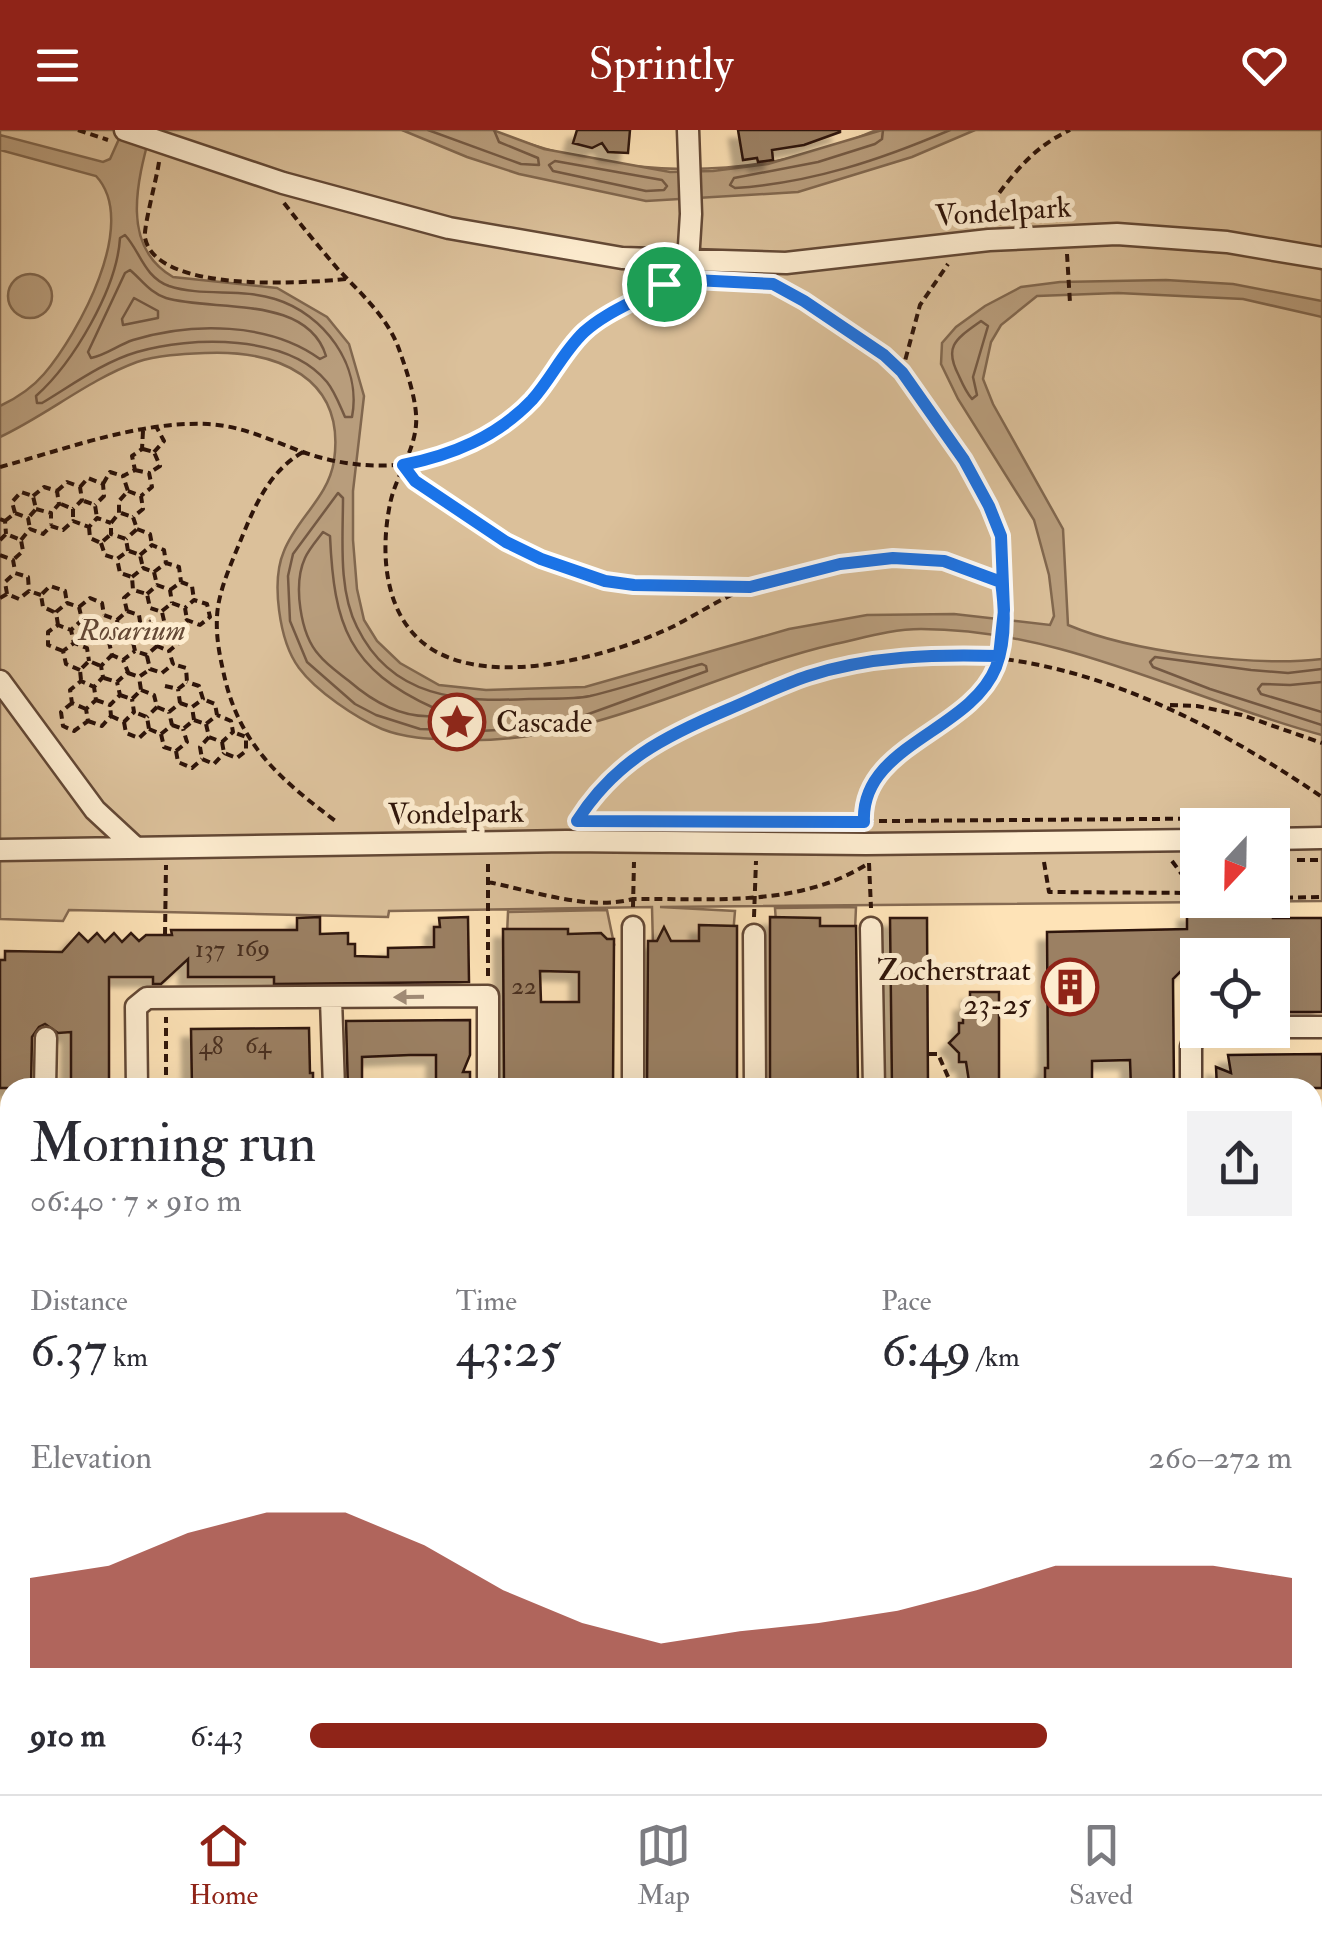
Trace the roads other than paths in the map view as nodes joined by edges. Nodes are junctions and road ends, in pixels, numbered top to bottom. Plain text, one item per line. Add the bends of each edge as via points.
1 (688, 130) edge
2 (119, 136) edge
3 (1322, 258) edge
4 (691, 271) junction
5 (0, 682) edge
6 (1322, 838) edge
7 (1290, 839) edge
8 (1180, 841) edge
9 (136, 848) junction
10 (0, 850) edge
11 (754, 925) road end
12 (634, 927) dead end
13 (871, 928) dead end
14 (331, 999) junction
15 (1290, 1027) edge
16 (1322, 1027) edge
17 (46, 1038) dead end
18 (1191, 1048) edge
19 (45, 1078) edge
20 (138, 1078) edge
21 (334, 1078) edge
22 (488, 1078) edge
23 (633, 1078) edge
24 (755, 1078) edge
25 (874, 1078) edge
26 (1192, 1078) edge

1 - 4 street
2 - 4 street, Vondelpark via 450,228
3 - 4 street, Vondelpark via 1117,234 969,234
5 - 9 street via 96,810
6 - 7 street
8 - 9 street, Vondelpark via 869,859 566,841
9 - 10 street, Vondelpark
11 - 24 street
12 - 23 street
13 - 25 street
14 - 20 street via 147,998 136,1007
14 - 21 street
22 -> 14 street via 488,996
15 - 16 street
17 - 19 street
18 - 26 street

